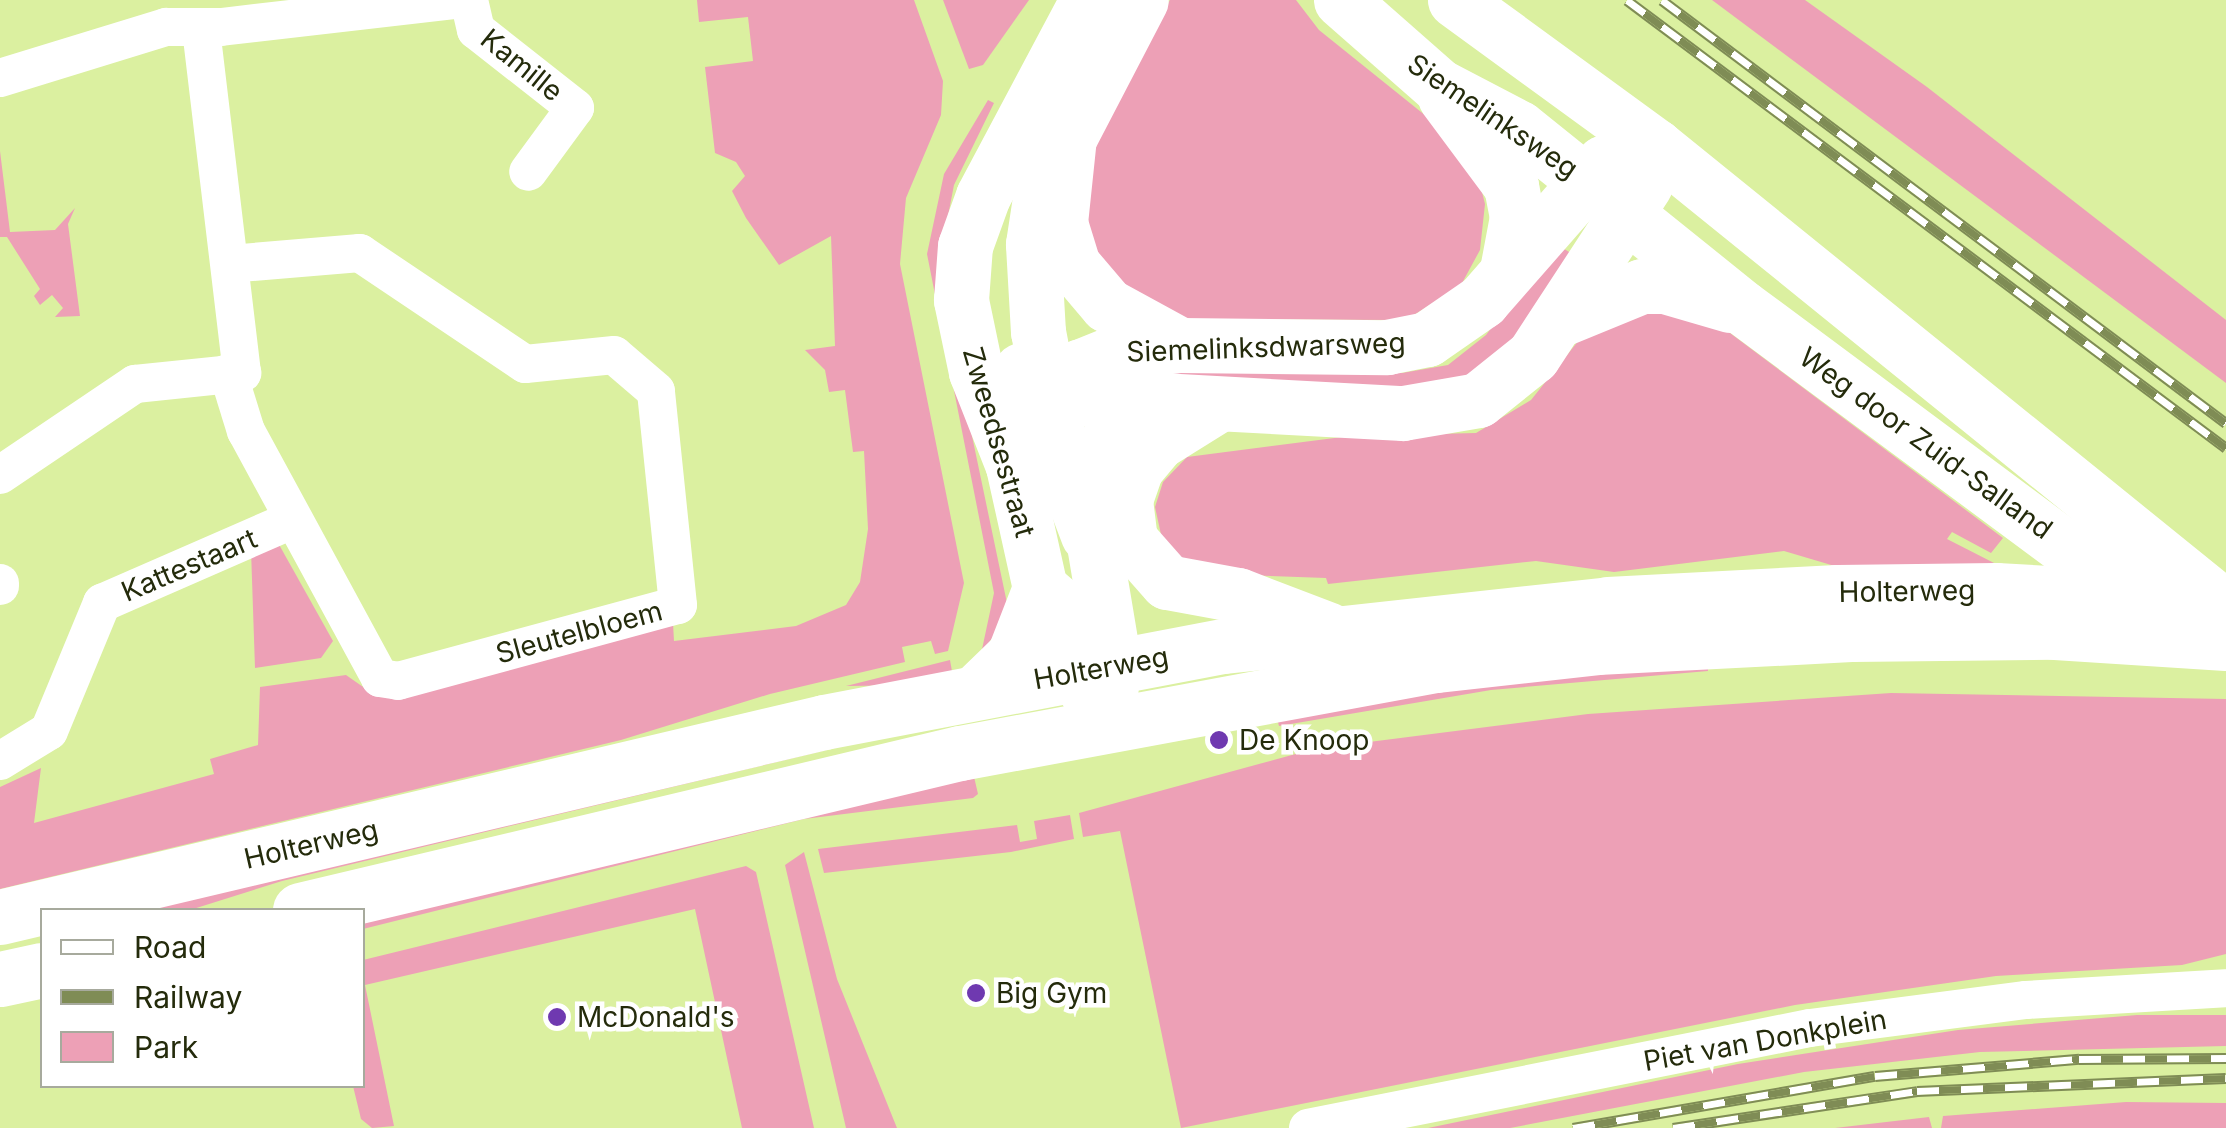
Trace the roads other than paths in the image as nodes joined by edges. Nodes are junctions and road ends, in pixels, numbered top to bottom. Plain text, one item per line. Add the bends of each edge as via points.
1 (453, 0) edge
2 (469, 0) edge
3 (1087, 0) edge
4 (1141, 0) edge
5 (1341, 0) edge
6 (1455, 0) edge
7 (213, 18) edge
8 (0, 78) edge
9 (1439, 86) junction
10 (1069, 137) junction
11 (1655, 146) junction
12 (528, 172) dead end
13 (1587, 181) junction
14 (1631, 215) junction
15 (965, 246) junction
16 (230, 264) junction
17 (1508, 266) junction
18 (1743, 308) junction
19 (1561, 318) junction
20 (1180, 345) junction
21 (228, 374) junction
22 (1050, 391) junction
23 (1160, 400) junction
24 (1223, 402) junction
25 (1012, 466) junction
26 (0, 475) edge
27 (292, 520) junction
28 (1090, 550) junction
29 (1040, 588) junction
30 (2226, 606) edge
31 (1334, 632) junction
32 (2226, 643) edge
33 (1224, 646) junction
34 (2226, 666) edge
35 (1094, 668) junction
36 (978, 690) junction
37 (1107, 725) junction
38 (0, 761) edge
39 (43, 908) edge
40 (308, 908) edge
41 (40, 909) edge
42 (0, 918) edge
43 (40, 970) edge
44 (0, 979) edge
45 (2226, 988) edge
46 (1308, 1128) edge

1 - 7 street
2 - 12 street, Kamille via 476,30 576,108
3 - 15 main road, Zweedsestraat via 983,196
4 - 10 main road, Zweedsestraat
5 - 9 main road, Siemelinksweg
6 - 11 main road
7 - 8 street via 166,26
7 - 16 street
9 - 13 main road, Siemelinksweg via 1482,103
9 - 17 main road via 1511,186 1516,216
10 - 20 main road via 1060,223 1074,265 1107,305
10 - 22 main road, Zweedsestraat via 1040,192 1033,244 1034,304
11 - 13 main road, Siemelinksdwarsweg via 1627,150
11 - 14 main road
11 - 30 main road, Weg door Zuid-Salland
13 - 14 main road, Siemelinksweg
13 - 17 main road, Siemelinksdwarsweg
14 - 18 main road, Weg door Zuid-Salland
14 - 19 main road, Siemelinksdwarsweg via 1567,300
15 - 22 main road, Zweedsestraat via 994,297 1010,355
15 - 25 main road, Zweedsestraat via 962,300 976,372
16 - 21 street via 242,373
16 - 27 street, Sleutelbloem via 360,254 525,364 614,355 656,391 678,604 398,681 380,678
17 - 20 main road, Siemelinksdwarsweg via 1465,318 1410,344
18 - 19 main road via 1642,286
18 - 34 main road, Weg door Zuid-Salland
19 - 24 main road, Siemelinksdwarsweg via 1519,373 1458,407 1403,413
20 - 22 main road, Siemelinksdwarsweg via 1097,359
21 - 26 street via 136,384
21 - 27 street, Sleutelbloem via 246,431
22 - 23 main road, Siemelinksdwarsweg
22 - 25 main road, Siemelinksdwarsweg via 1022,432
22 - 28 main road, Zweedsestraat via 1066,477
23 - 24 main road, Siemelinksdwarsweg
23 - 28 main road, Zweedsestraat via 1134,412 1102,445 1089,479
24 - 31 main road via 1158,442 1136,468 1125,500 1130,540 1167,582 1238,595
25 - 29 main road, Zweedsestraat
27 - 38 street, Kattestaart via 102,603 50,731
28 - 33 main road via 1130,600
28 - 35 main road, Zweedsestraat
29 - 35 main road, Zweedsestraat via 1061,606
29 - 36 main road via 1012,660
30 - 31 main road, Holterweg via 1996,590 1837,592 1608,604
31 - 33 main road, Holterweg
32 - 37 main road, Holterweg via 2037,632 1597,648 1438,665
33 - 35 main road, Holterweg
35 - 36 main road, Holterweg
35 - 37 main road, Zweedsestraat
36 - 39 main road, Holterweg
37 - 40 main road, Holterweg via 798,790
41 - 42 main road, Holterweg
43 - 44 main road
45 - 46 street, Piet van Donkplein via 2026,1000 1810,1028

